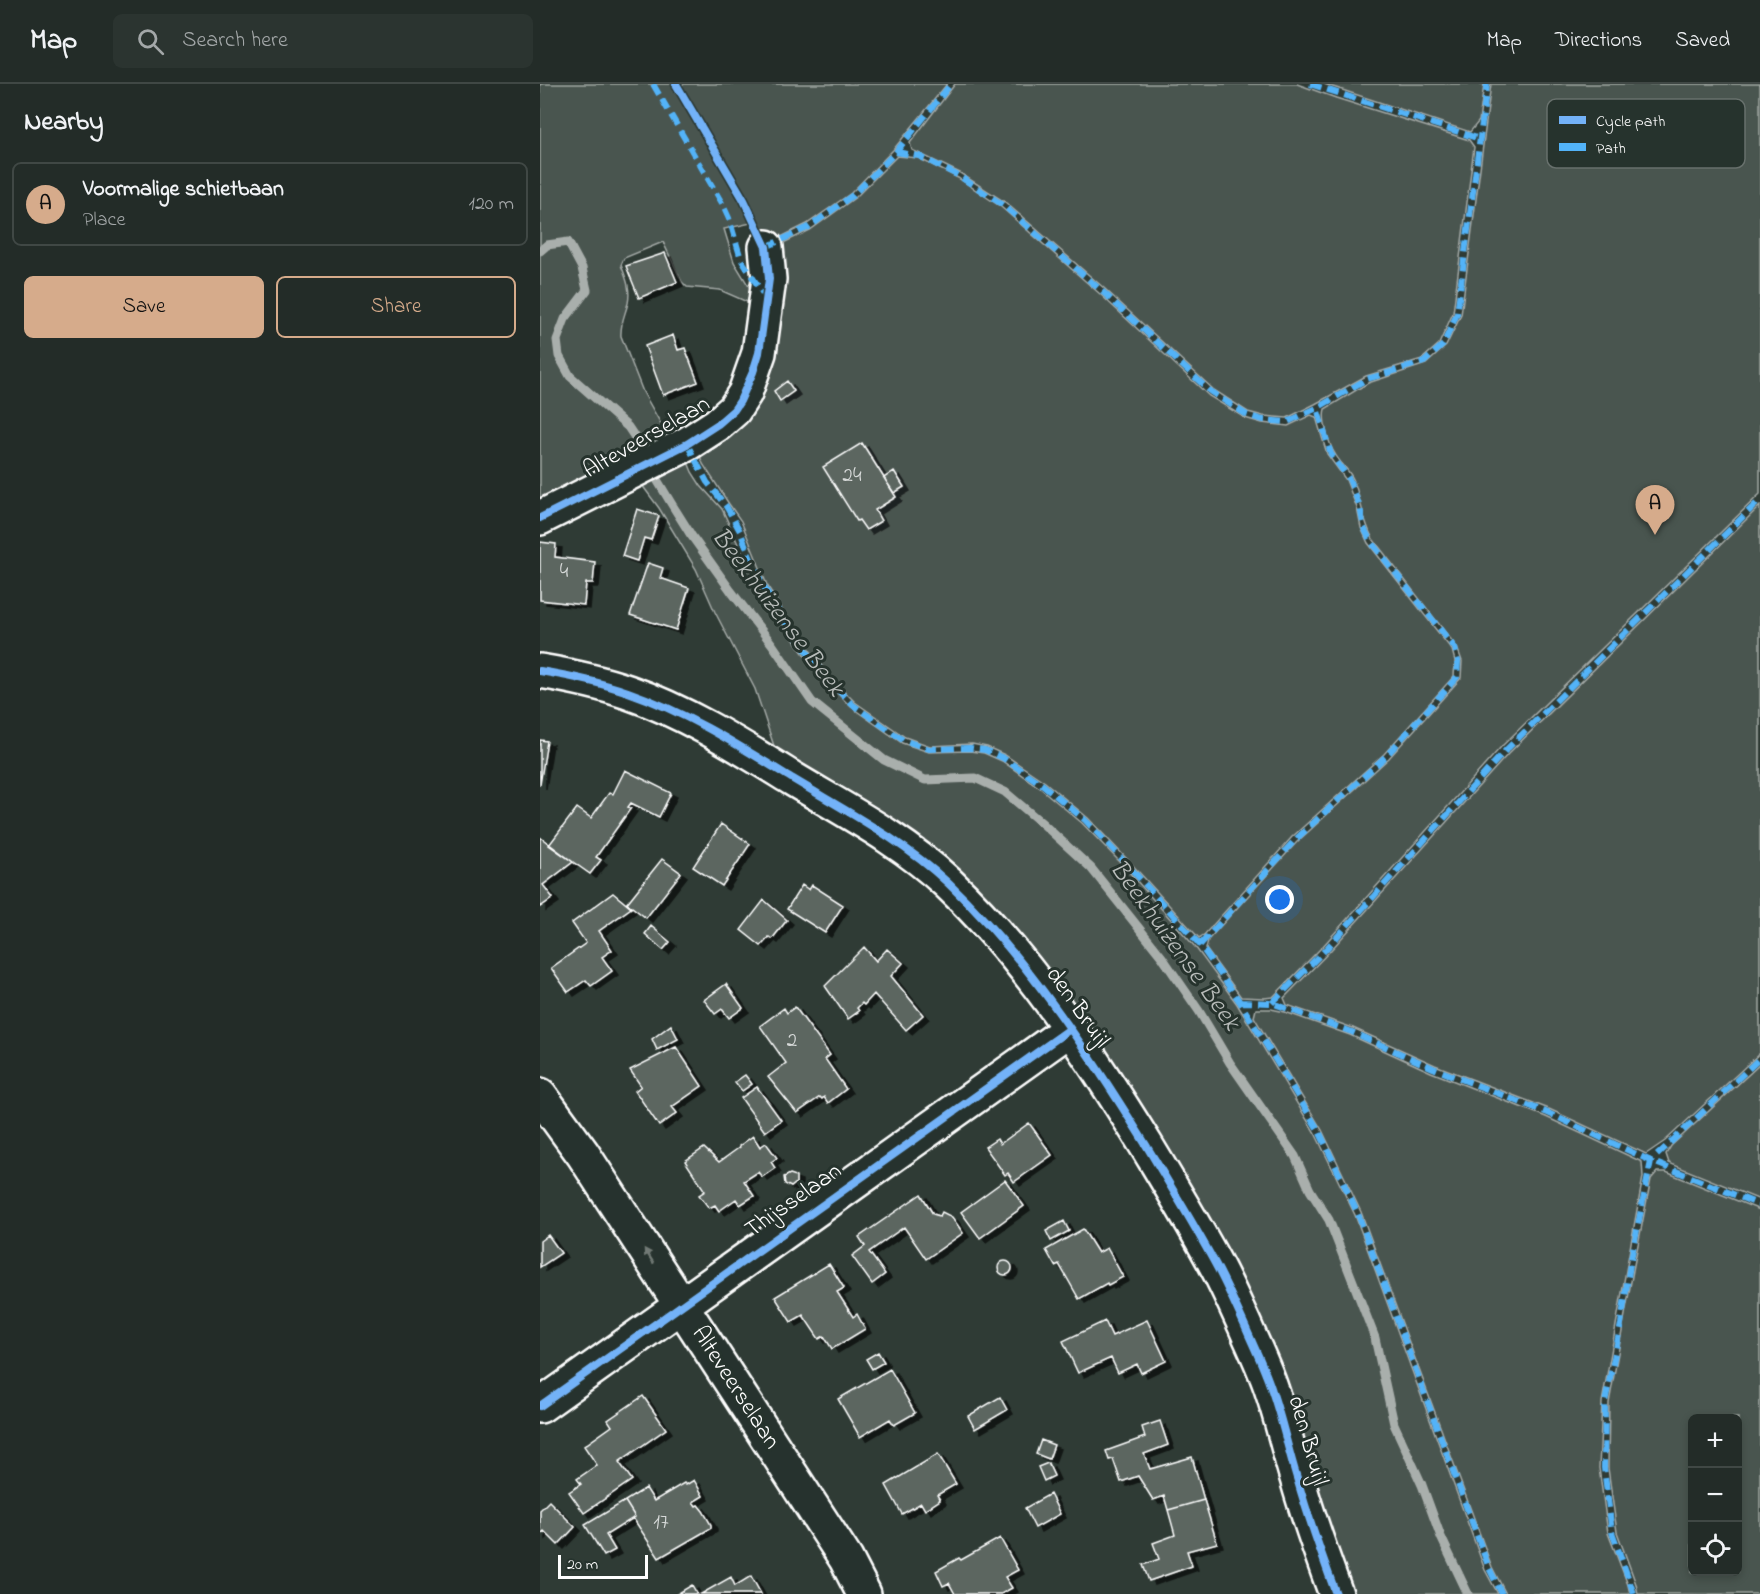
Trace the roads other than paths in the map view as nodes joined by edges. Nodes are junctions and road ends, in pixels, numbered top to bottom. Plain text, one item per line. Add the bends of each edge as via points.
1 (766, 247) dead end
2 (540, 518) edge
3 (540, 671) edge
4 (1070, 1029) junction
5 (540, 1095) edge
6 (681, 1305) junction
7 (540, 1406) edge
8 (864, 1594) edge
9 (1336, 1594) edge

1 - 2 street, Alteveerselaan via 769,279 759,353 734,410 687,444
3 - 4 street, den Bruijl via 629,693 681,715 731,741 899,844 946,882 986,922
4 - 6 street, Thijsselaan
4 - 9 street, den Bruijl via 1128,1116 1219,1269 1272,1392 1317,1544
6 -> 5 street, Alteveerselaan
6 - 7 street, Thijsselaan
6 - 8 street, Alteveerselaan

